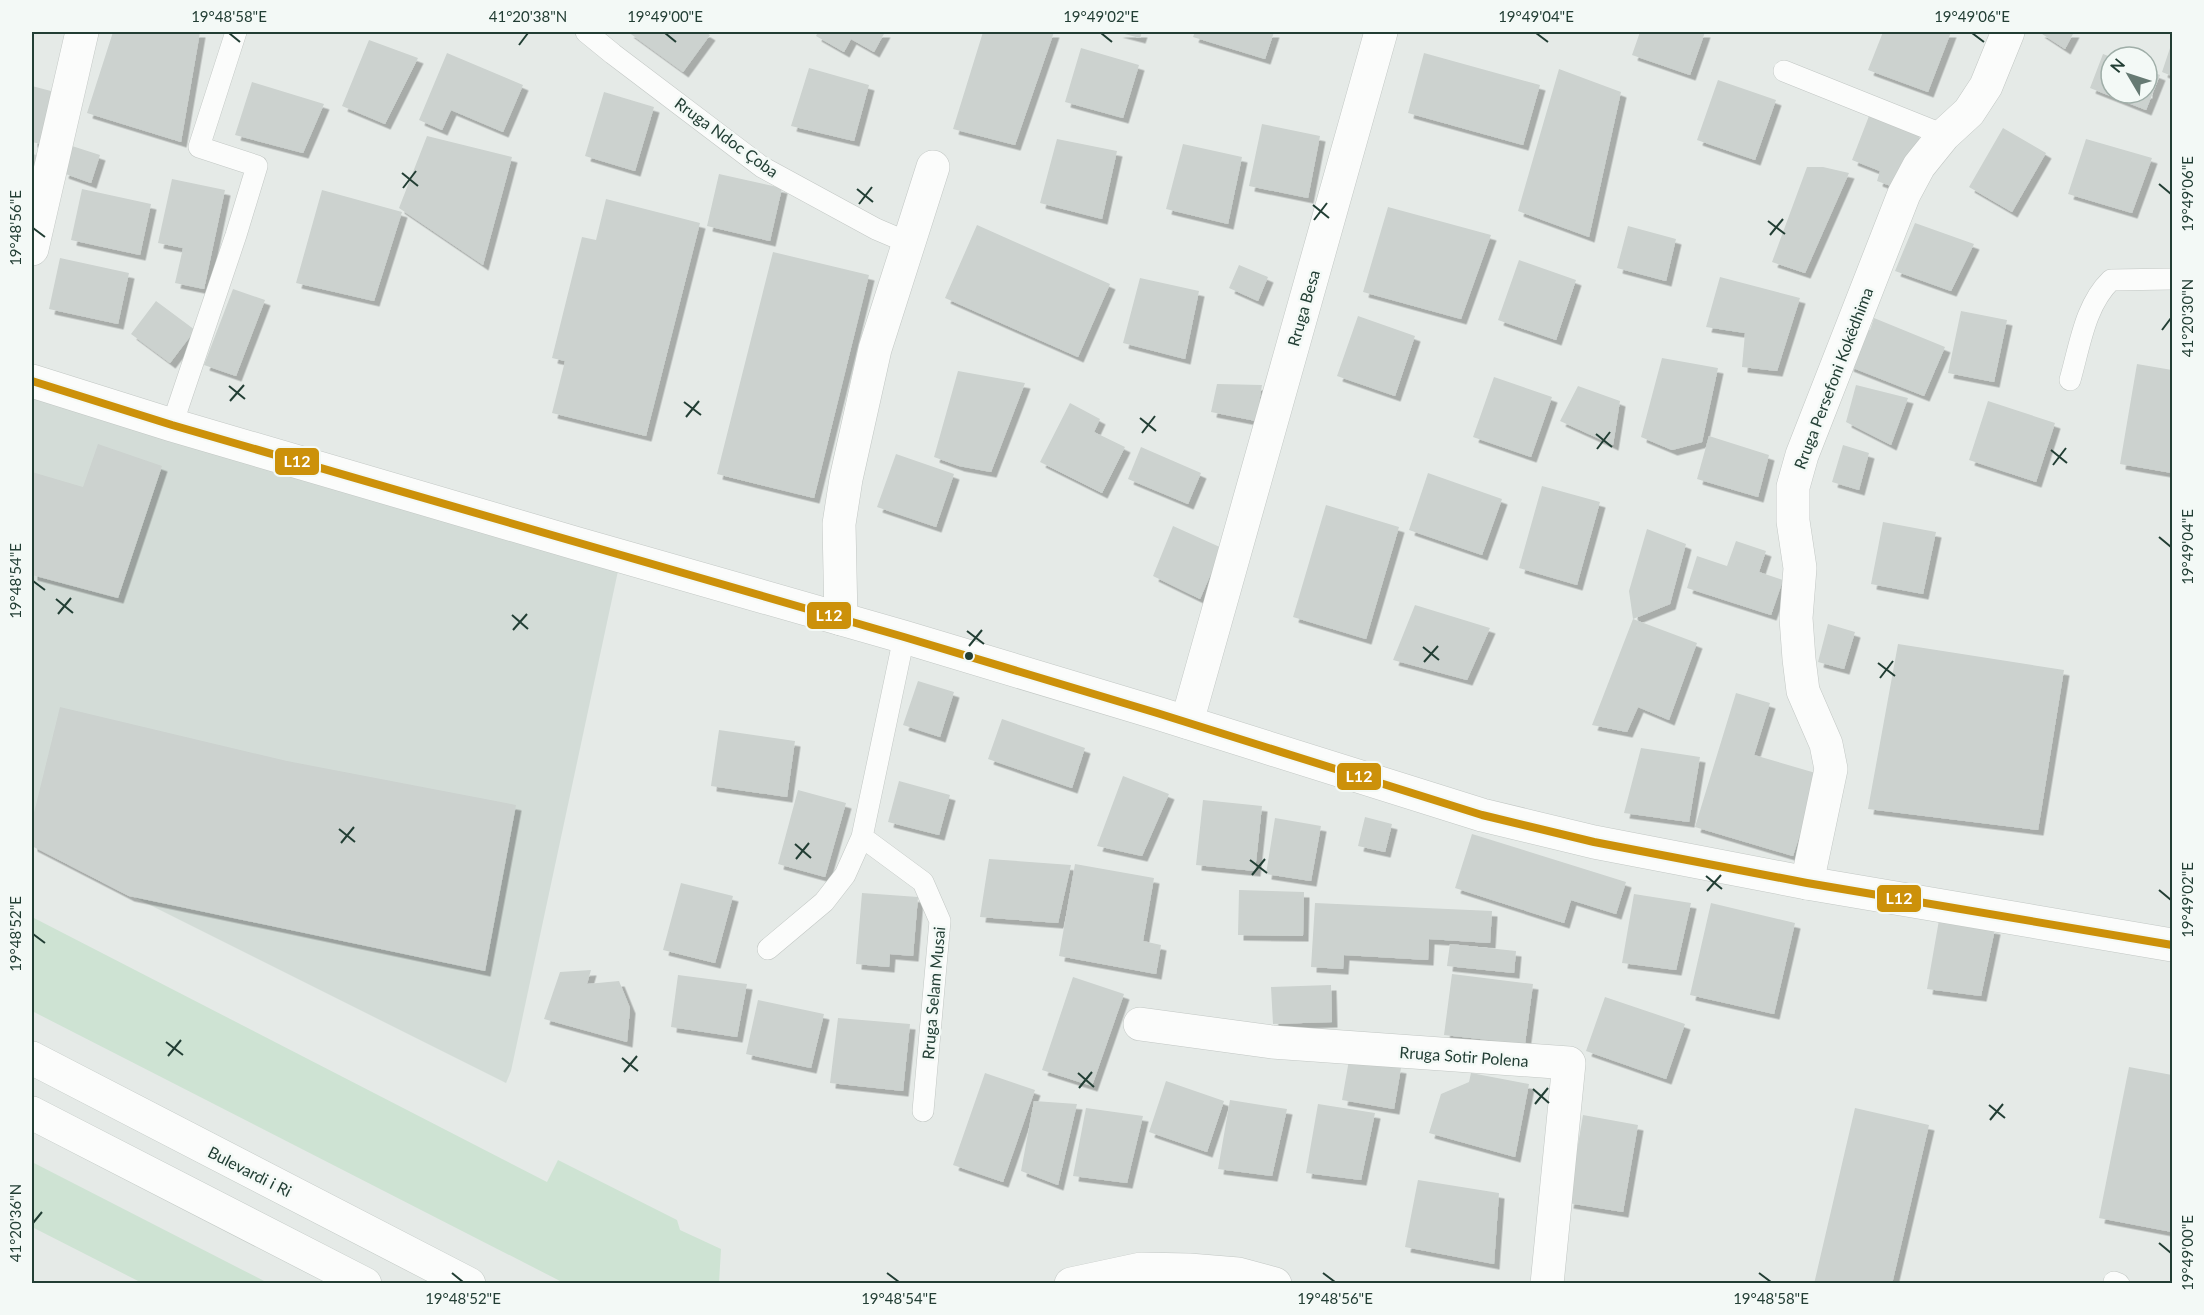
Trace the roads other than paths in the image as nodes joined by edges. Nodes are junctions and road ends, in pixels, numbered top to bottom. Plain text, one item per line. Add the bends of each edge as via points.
1 (82, 32) edge
2 (236, 32) edge
3 (586, 32) edge
4 (1380, 32) edge
5 (2008, 32) edge
6 (1784, 71) dead end
7 (1944, 135) junction
8 (933, 167) dead end
9 (909, 243) junction
10 (32, 249) edge
11 (2172, 279) edge
12 (2070, 380) dead end
13 (32, 381) edge
14 (172, 425) junction
15 (841, 619) junction
16 (904, 637) junction
17 (1187, 722) junction
18 (862, 837) junction
19 (1807, 883) junction
20 (2172, 945) edge
21 (768, 949) dead end
22 (1140, 1024) dead end
23 (32, 1058) edge
24 (923, 1112) dead end
25 (32, 1113) edge
26 (365, 1284) edge
27 (469, 1284) edge
28 (1071, 1284) edge
29 (1275, 1284) edge
30 (1547, 1284) edge

1 - 10 street
2 - 14 lane via 199,147 256,166
3 - 9 lane, Rruga Ndoc Çoba via 762,167
4 - 17 street, Rruga Besa
5 - 7 street, Rruga Persefoni Kokëdhima via 1986,86 1969,112
6 - 7 lane
7 - 19 street, Rruga Persefoni Kokëdhima via 1919,166 1904,194 1793,487 1800,568 1796,618 1803,691 1826,744 1831,769
8 - 9 street
9 - 15 street via 875,349 846,478 839,524
11 - 12 lane via 2111,280 2099,291 2089,312
13 - 14 street
14 - 15 street
15 - 16 street
16 - 17 street
16 - 18 lane
17 - 19 street via 1482,815 1594,842
18 - 21 lane via 845,876 824,902
18 - 24 lane, Rruga Selam Musai via 923,882 940,921
19 - 20 street
22 - 30 street, Rruga Sotir Polena via 1272,1042 1569,1063
23 - 27 street, Bulevardi i Ri
25 - 26 street
28 - 29 street via 1141,1269 1238,1274

